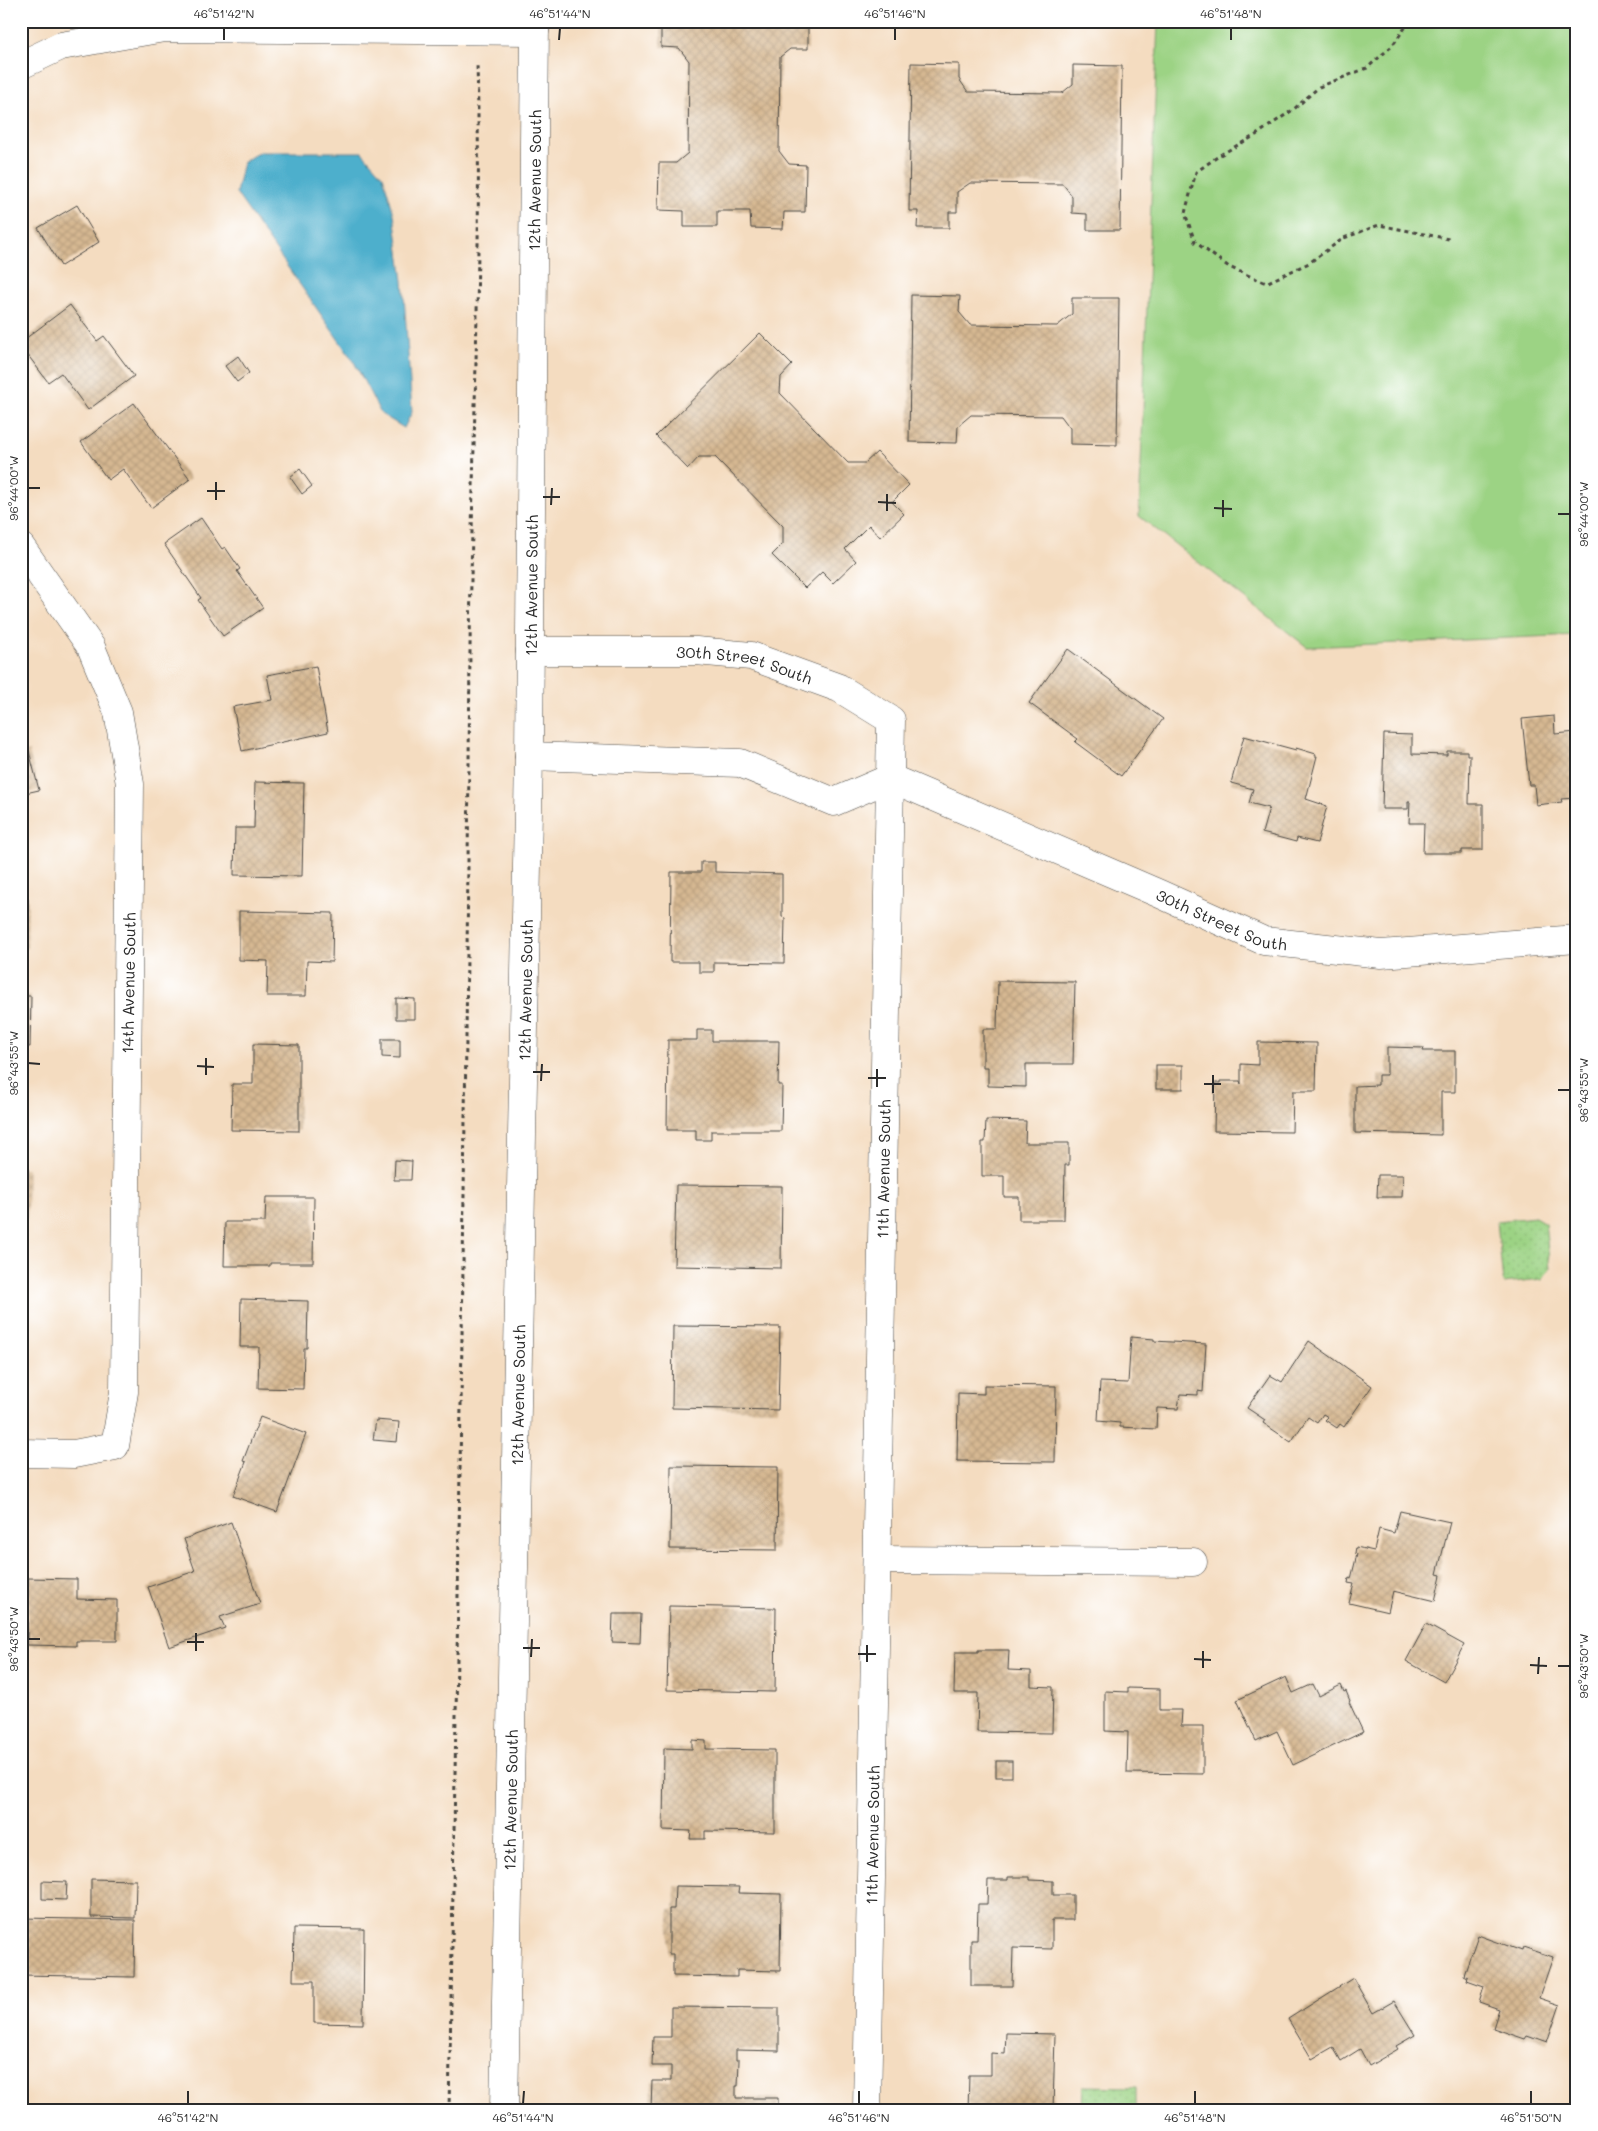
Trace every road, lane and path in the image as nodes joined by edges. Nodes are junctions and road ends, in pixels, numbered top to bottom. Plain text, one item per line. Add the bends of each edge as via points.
1 (1410, 21) edge
2 (164, 25) edge
3 (535, 26) edge
4 (476, 29) junction
5 (21, 65) edge
6 (1448, 239) dead end
7 (21, 547) edge
8 (530, 651) junction
9 (529, 756) junction
10 (890, 778) junction
11 (1577, 939) edge
12 (21, 1453) edge
13 (877, 1560) junction
14 (1193, 1562) dead end
15 (449, 2110) edge
16 (504, 2110) edge
17 (867, 2110) edge

1 - 6 path via 1392,46 1367,68 1319,86 1294,109 1196,172 1185,213 1195,242 1229,267 1266,282 1309,263 1344,238 1379,225
2 - 4 street
2 - 5 street via 61,46
3 - 4 street
3 - 8 street, 12th Avenue South
4 - 15 path via 479,127
7 - 12 street, 14th Avenue South via 91,647 118,712 130,784 124,1392 115,1446 74,1454
8 - 9 street, 12th Avenue South
8 - 10 street, 30th Street South via 696,651 751,656 839,688 891,720
9 - 10 street via 740,762 834,802
9 - 16 street, 12th Avenue South
10 - 11 street, 30th Street South via 1264,941 1381,954
10 - 13 street, 11th Avenue South
13 - 14 street
13 - 17 street, 11th Avenue South

